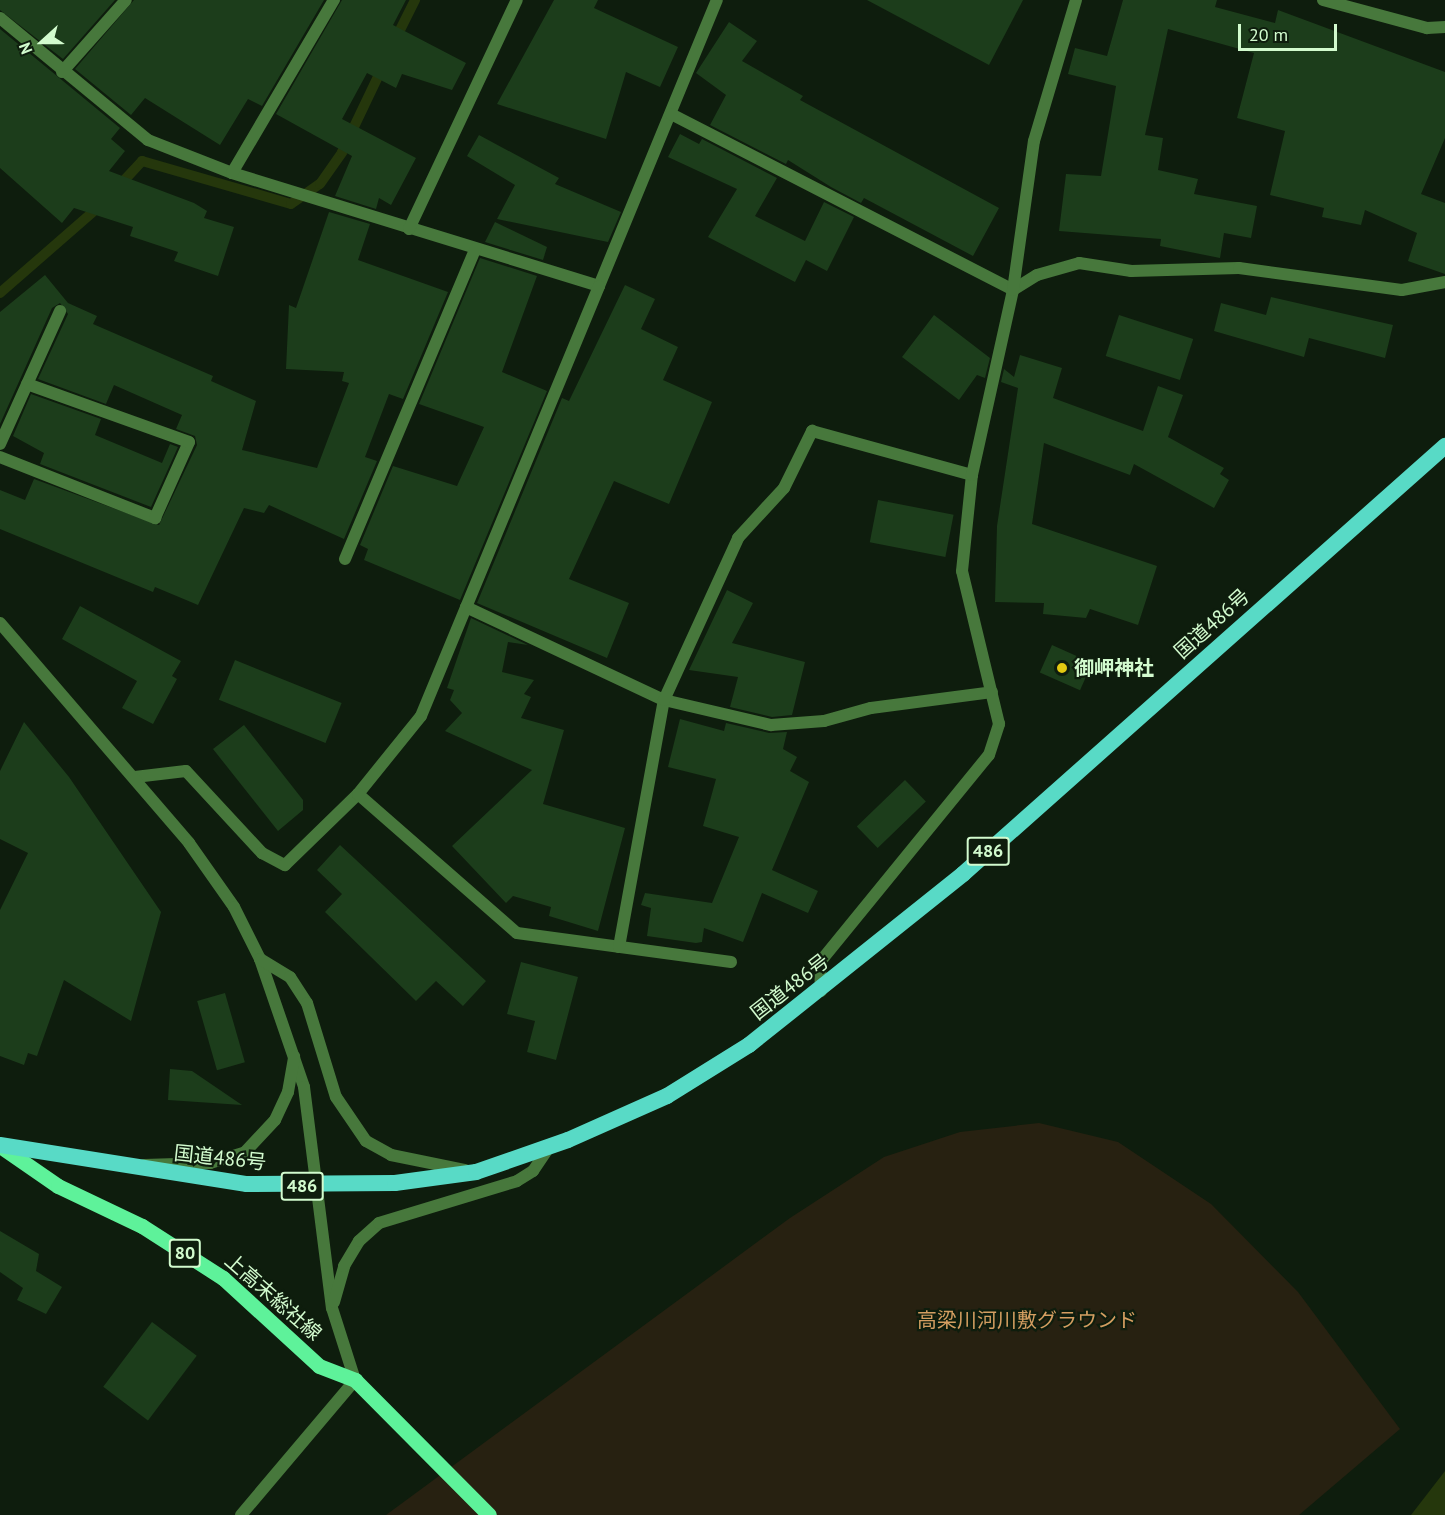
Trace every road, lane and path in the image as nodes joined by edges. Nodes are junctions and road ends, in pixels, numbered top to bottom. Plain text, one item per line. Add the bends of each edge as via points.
1 (126, 0) edge
2 (334, 0) edge
3 (517, 0) edge
4 (717, 0) edge
5 (1077, 0) edge
6 (1323, 0) edge
7 (0, 18) edge
8 (1445, 27) edge
9 (62, 72) junction
10 (671, 114) junction
11 (232, 173) junction
12 (409, 229) junction
13 (475, 249) junction
14 (1445, 282) edge
15 (599, 286) junction
16 (1013, 291) junction
17 (60, 311) dead end
18 (27, 384) junction
19 (0, 444) edge
20 (1445, 446) edge
21 (0, 457) edge
22 (972, 475) junction
23 (345, 559) dead end
24 (466, 607) junction
25 (0, 623) edge
26 (992, 692) junction
27 (664, 700) junction
28 (135, 777) junction
29 (358, 794) junction
30 (619, 947) junction
31 (260, 959) junction
32 (731, 962) dead end
33 (821, 991) junction
34 (294, 1052) junction
35 (0, 1146) edge
36 (549, 1147) junction
37 (128, 1168) junction
38 (476, 1172) junction
39 (318, 1186) junction
40 (332, 1308) junction
41 (355, 1380) junction
42 (241, 1515) edge
43 (489, 1515) edge

1 - 9 street
2 - 11 street
3 - 12 street
4 - 10 street
5 - 16 street via 1034,141
6 - 8 street via 1427,28
7 - 9 street
9 - 11 street via 148,140
10 - 15 street
10 - 16 street
11 - 12 street via 322,198
12 - 13 street
13 - 15 street
13 - 23 street
14 - 16 street via 1402,290 1239,268 1131,271 1079,262 1037,275
15 - 24 street
16 - 22 street
17 - 18 street
18 - 19 street
18 - 21 street via 189,442 155,518
20 - 33 highway, 国道486号 / 486 via 963,873
22 - 26 street via 962,571
22 - 27 street via 812,431 784,488 738,538
24 - 27 street
24 - 29 street via 421,716
25 - 28 street
26 - 27 street via 871,708 824,721 771,725
26 - 33 street via 999,724 989,755 820,962
27 - 30 street
28 - 29 street via 186,771 262,853 285,865
28 - 31 street via 234,907
29 - 30 street via 517,933
30 - 32 street
31 - 34 street
31 - 38 street via 290,977 306,1003 336,1097 366,1141 391,1155
33 - 36 highway, 国道486号 / 486 via 706,1074
34 - 37 street via 288,1092 275,1119 261,1140 245,1152 210,1163 160,1161
34 - 39 street via 304,1087
35 - 37 highway, 国道486号 / 486
35 - 41 main road, 上高末総社線 / 80 via 58,1186 183,1252 231,1285 319,1366
36 - 38 highway, 国道486号 / 486
36 - 40 street via 533,1171 517,1181 379,1223 359,1241 344,1266
37 - 39 highway, 国道486号 / 486 via 247,1184
38 - 39 highway, 国道486号 / 486 via 395,1183
39 - 40 street
40 - 41 street
41 - 42 street
41 - 43 main road, 上高末総社線 / 80

